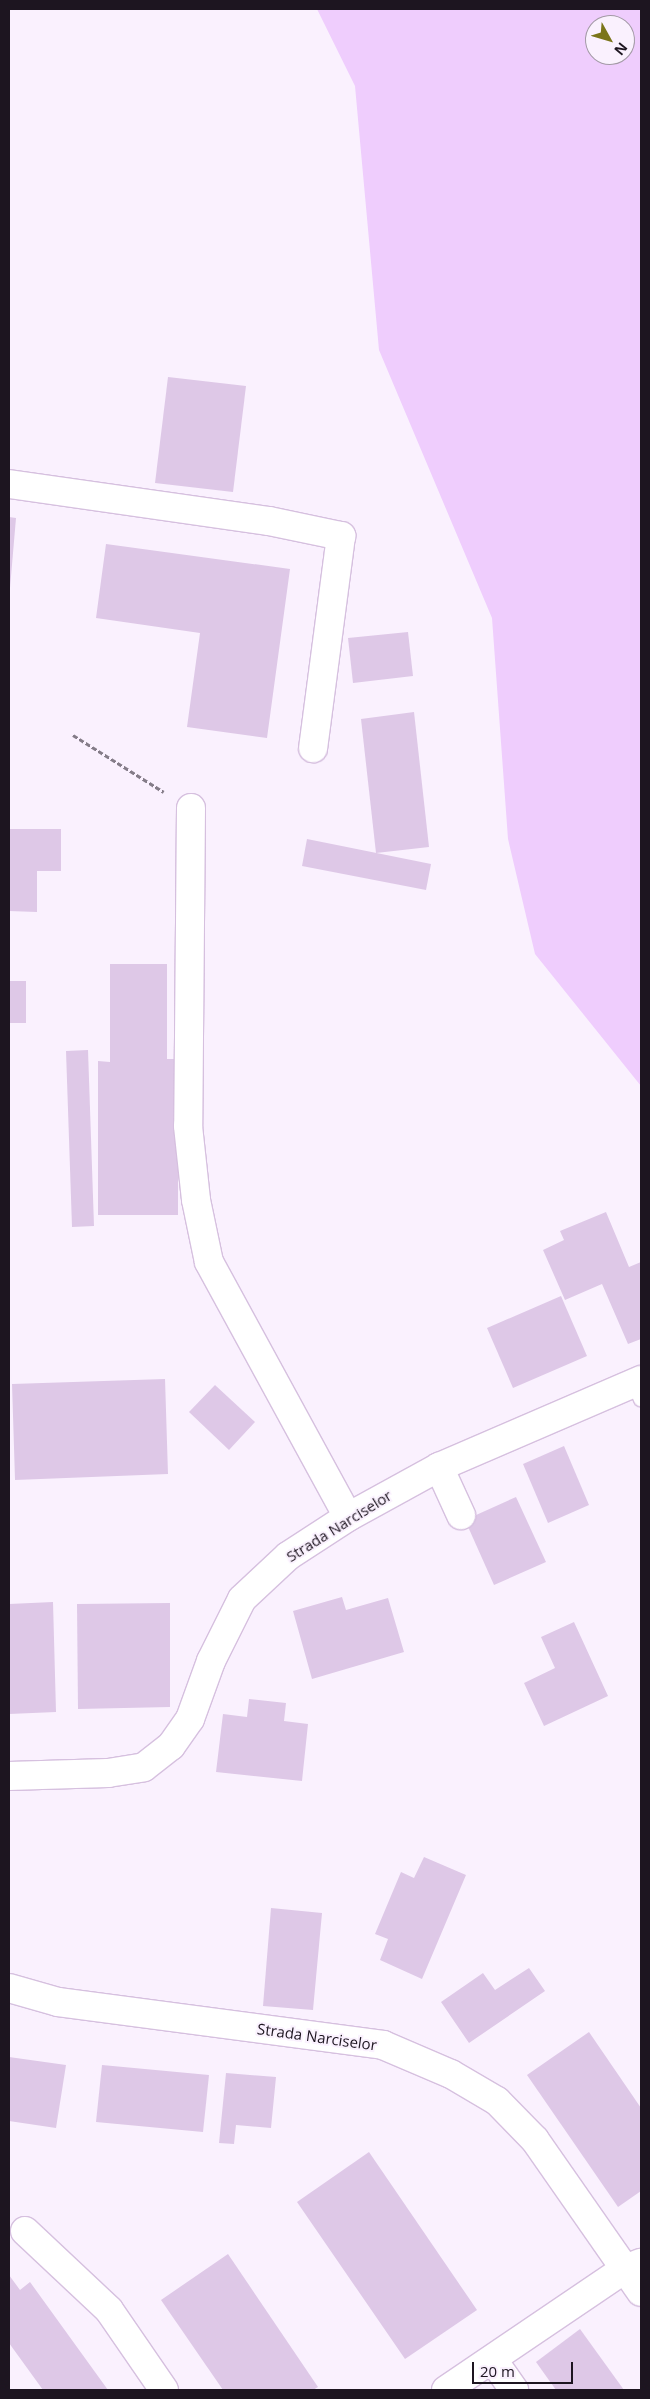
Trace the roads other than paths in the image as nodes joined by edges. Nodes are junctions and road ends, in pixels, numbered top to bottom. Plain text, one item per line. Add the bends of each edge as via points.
1 (9, 484) edge
2 (313, 748) dead end
3 (190, 808) road end
4 (639, 1388) edge
5 (439, 1467) junction
6 (461, 1515) dead end
7 (348, 1517) junction
8 (9, 1776) edge
9 (9, 1988) edge
10 (25, 2231) dead end
11 (633, 2266) edge
12 (641, 2292) edge
13 (493, 2360) junction
14 (164, 2390) edge
15 (446, 2390) edge
16 (514, 2390) edge

1 - 2 street via 269,521 341,536
3 - 7 street via 188,1126 196,1200 209,1262
4 - 5 street, Strada Narciselor
5 - 6 street
5 - 7 street, Strada Narciselor
7 - 8 street, Strada Narciselor via 288,1556 242,1599 211,1661 190,1719 171,1746 144,1767 108,1773
9 - 11 street, Strada Narciselor via 58,2002 383,2045 452,2074 497,2101 535,2140
10 - 14 street via 109,2310
11 - 12 street, Strada Narciselor
11 - 13 street
13 - 15 street
13 - 16 street

